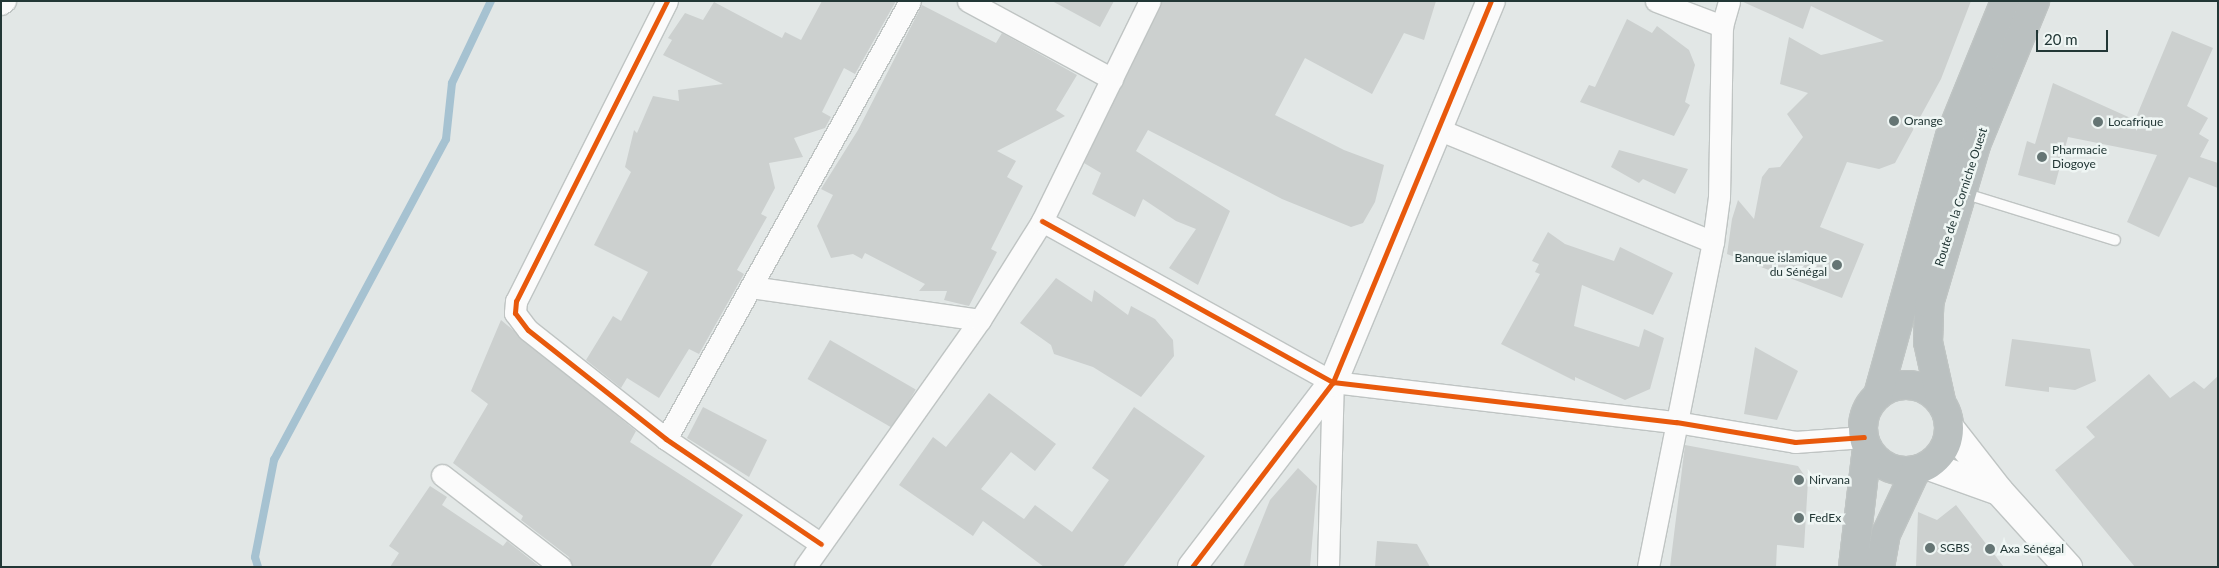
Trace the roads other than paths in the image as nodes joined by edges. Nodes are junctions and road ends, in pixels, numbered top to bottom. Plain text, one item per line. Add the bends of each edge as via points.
1 (4, 1) edge
2 (667, 1) edge
3 (910, 1) edge
4 (968, 1) edge
5 (1150, 1) edge
6 (1491, 1) edge
7 (1656, 1) edge
8 (1729, 1) edge
9 (2005, 1) edge
10 (2036, 1) edge
11 (1, 4) edge
12 (1722, 26) junction
13 (1112, 79) junction
14 (1440, 130) junction
15 (1961, 192) junction
16 (1042, 221) junction
17 (2115, 240) dead end
18 (1713, 242) junction
19 (751, 287) junction
20 (980, 320) junction
21 (1333, 382) junction
22 (1878, 395) junction
23 (1941, 401) junction
24 (1676, 422) junction
25 (1950, 428) junction
26 (666, 439) junction
27 (1865, 442) junction
28 (1922, 468) junction
29 (442, 475) dead end
30 (1999, 491) junction
31 (821, 544) junction
32 (561, 567) edge
33 (805, 567) edge
34 (1192, 567) edge
35 (1328, 567) edge
36 (1648, 567) edge
37 (1853, 567) edge
38 (1880, 567) edge
39 (2068, 567) edge

1 - 11 street
2 - 26 street via 516,301 515,313 528,330
3 - 19 street
4 - 13 street
5 - 13 street
6 - 14 street
7 - 12 street
8 - 12 street
9 - 22 highway via 1950,136
10 - 15 highway, Route de la Corniche Ouest
12 - 18 street via 1719,197
13 - 16 street
14 - 18 street
14 - 21 street
15 - 17 lane
15 - 23 highway, Route de la Corniche Ouest via 1929,304 1928,342
16 - 20 street
16 - 21 street
18 - 24 street
19 - 20 street
19 - 26 street
20 - 31 street
21 - 24 street
21 - 34 street
21 - 35 street
22 - 23 highway via 1896,386 1916,386
22 - 27 highway via 1865,414
23 - 25 highway
24 - 27 street via 1795,442
24 - 36 street
25 - 28 highway via 1944,450
25 - 30 street
26 - 31 street
27 - 28 highway via 1888,468
27 - 37 highway
28 - 30 street
28 - 38 highway via 1888,527
29 - 32 street
30 - 39 street
31 - 33 street

